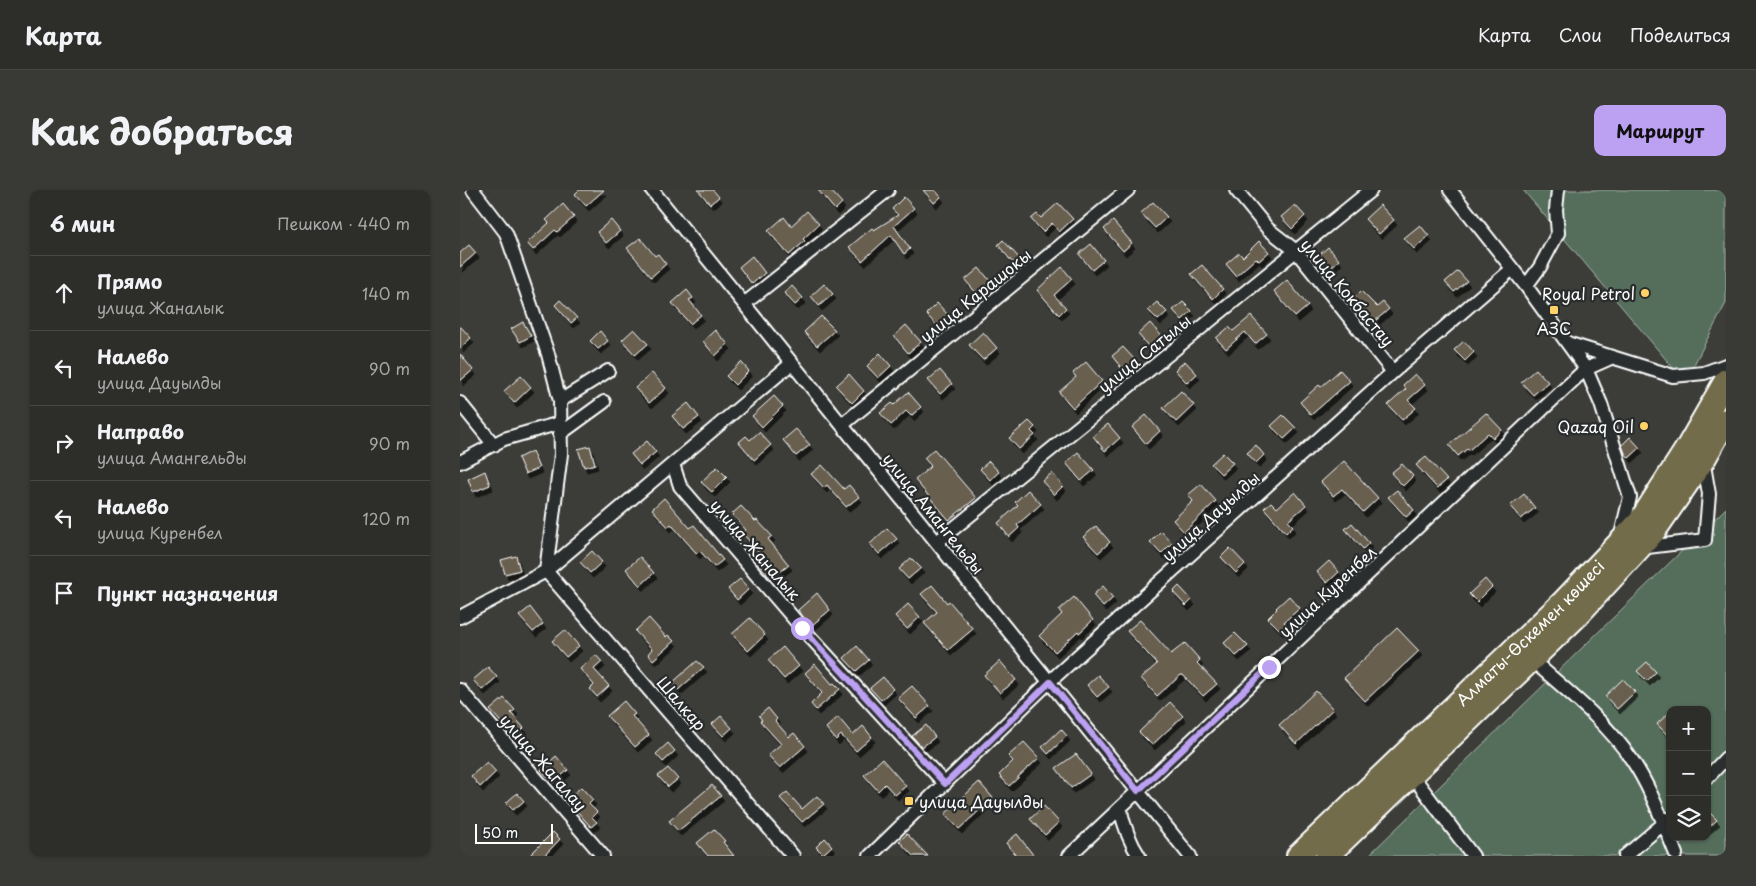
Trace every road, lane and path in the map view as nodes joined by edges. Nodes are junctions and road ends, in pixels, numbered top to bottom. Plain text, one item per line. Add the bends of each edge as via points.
1 (474, 190) edge
2 (652, 190) edge
3 (888, 190) edge
4 (1128, 190) edge
5 (1236, 190) edge
6 (1371, 190) edge
7 (1450, 190) edge
8 (1558, 190) edge
9 (1296, 252) junction
10 (1512, 269) junction
11 (1526, 286) junction
12 (744, 304) junction
13 (1567, 342) junction
14 (1613, 357) junction
15 (792, 363) junction
16 (1726, 365) edge
17 (1586, 369) junction
18 (608, 371) dead end
19 (1393, 372) junction
20 (1726, 380) edge
21 (560, 401) junction
22 (604, 402) dead end
23 (460, 403) edge
24 (1726, 420) edge
25 (842, 425) junction
26 (560, 428) junction
27 (494, 445) junction
28 (460, 462) edge
29 (673, 464) junction
30 (1705, 471) dead end
31 (937, 542) junction
32 (1629, 546) junction
33 (546, 570) junction
34 (460, 617) edge
35 (1532, 660) junction
36 (1050, 682) junction
37 (460, 690) edge
38 (1448, 726) junction
39 (1726, 758) edge
40 (1711, 774) edge
41 (1412, 775) junction
42 (945, 784) junction
43 (1138, 791) junction
44 (1120, 808) junction
45 (1666, 820) edge
46 (1666, 823) edge
47 (1672, 841) edge
48 (1676, 854) dead end
49 (603, 856) edge
50 (793, 856) edge
51 (870, 856) edge
52 (1069, 856) edge
53 (1139, 856) edge
54 (1190, 856) edge
55 (1298, 856) edge
56 (1327, 856) edge
57 (1473, 856) edge
58 (1625, 856) edge

1 - 21 street via 506,233 548,354
2 - 12 street, улица Амангельды
3 - 12 street
4 - 25 street, улица Карашокы
5 - 9 street, улица Кокбастау via 1268,229
6 - 9 street, улица Сатылы
7 - 10 street
8 - 11 street via 1558,233
9 - 19 street, улица Кокбастау
9 - 31 street, улица Сатылы
10 - 11 street
10 - 19 street, улица Дауылды
11 - 13 street
12 - 15 street, улица Амангельды
13 - 14 street
13 - 17 street
14 - 16 street via 1673,376 1704,374
14 - 17 street, улица Куренбел
15 - 25 street, улица Амангельды
15 - 29 street
17 - 32 street via 1601,404 1630,497
17 - 43 street, улица Куренбел
18 - 21 street
19 - 36 street, улица Дауылды
20 - 32 highway, Алматы-Өскемен көшесі via 1640,521
21 - 26 street
22 - 26 street
23 - 27 street
24 - 32 highway, Алматы-Өскемен көшесі via 1704,459 1653,533
25 - 31 street, улица Амангельды
26 - 27 street via 504,439
26 - 33 street via 561,454
27 - 28 street
29 - 33 street
29 - 42 street, улица Жаналык via 680,486 802,628
30 - 32 street via 1709,494 1705,540
31 - 36 street, улица Амангельды
32 - 35 highway, Алматы-Өскемен көшесі via 1576,617
32 - 38 highway, Алматы-Өскемен көшесі via 1562,603
33 - 34 street
33 - 50 street, Шалкар
35 - 38 highway, Алматы-Өскемен көшесі
35 - 45 street via 1603,724 1633,760
36 - 42 street, улица Дауылды
36 - 43 street, улица Амангельды
37 - 49 street, улица Жагалау
38 - 41 highway, Алматы-Өскемен көшесі
38 - 55 highway, Алматы-Өскемен көшесі
39 - 40 street
41 - 56 highway, Алматы-Өскемен көшесі
41 - 57 street
42 - 51 street, улица Дауылды
43 - 44 street, улица Куренбел
43 - 54 street, улица Амангельды
44 - 52 street, улица Куренбел
44 - 53 street via 1124,826
46 - 58 street
47 - 48 street

